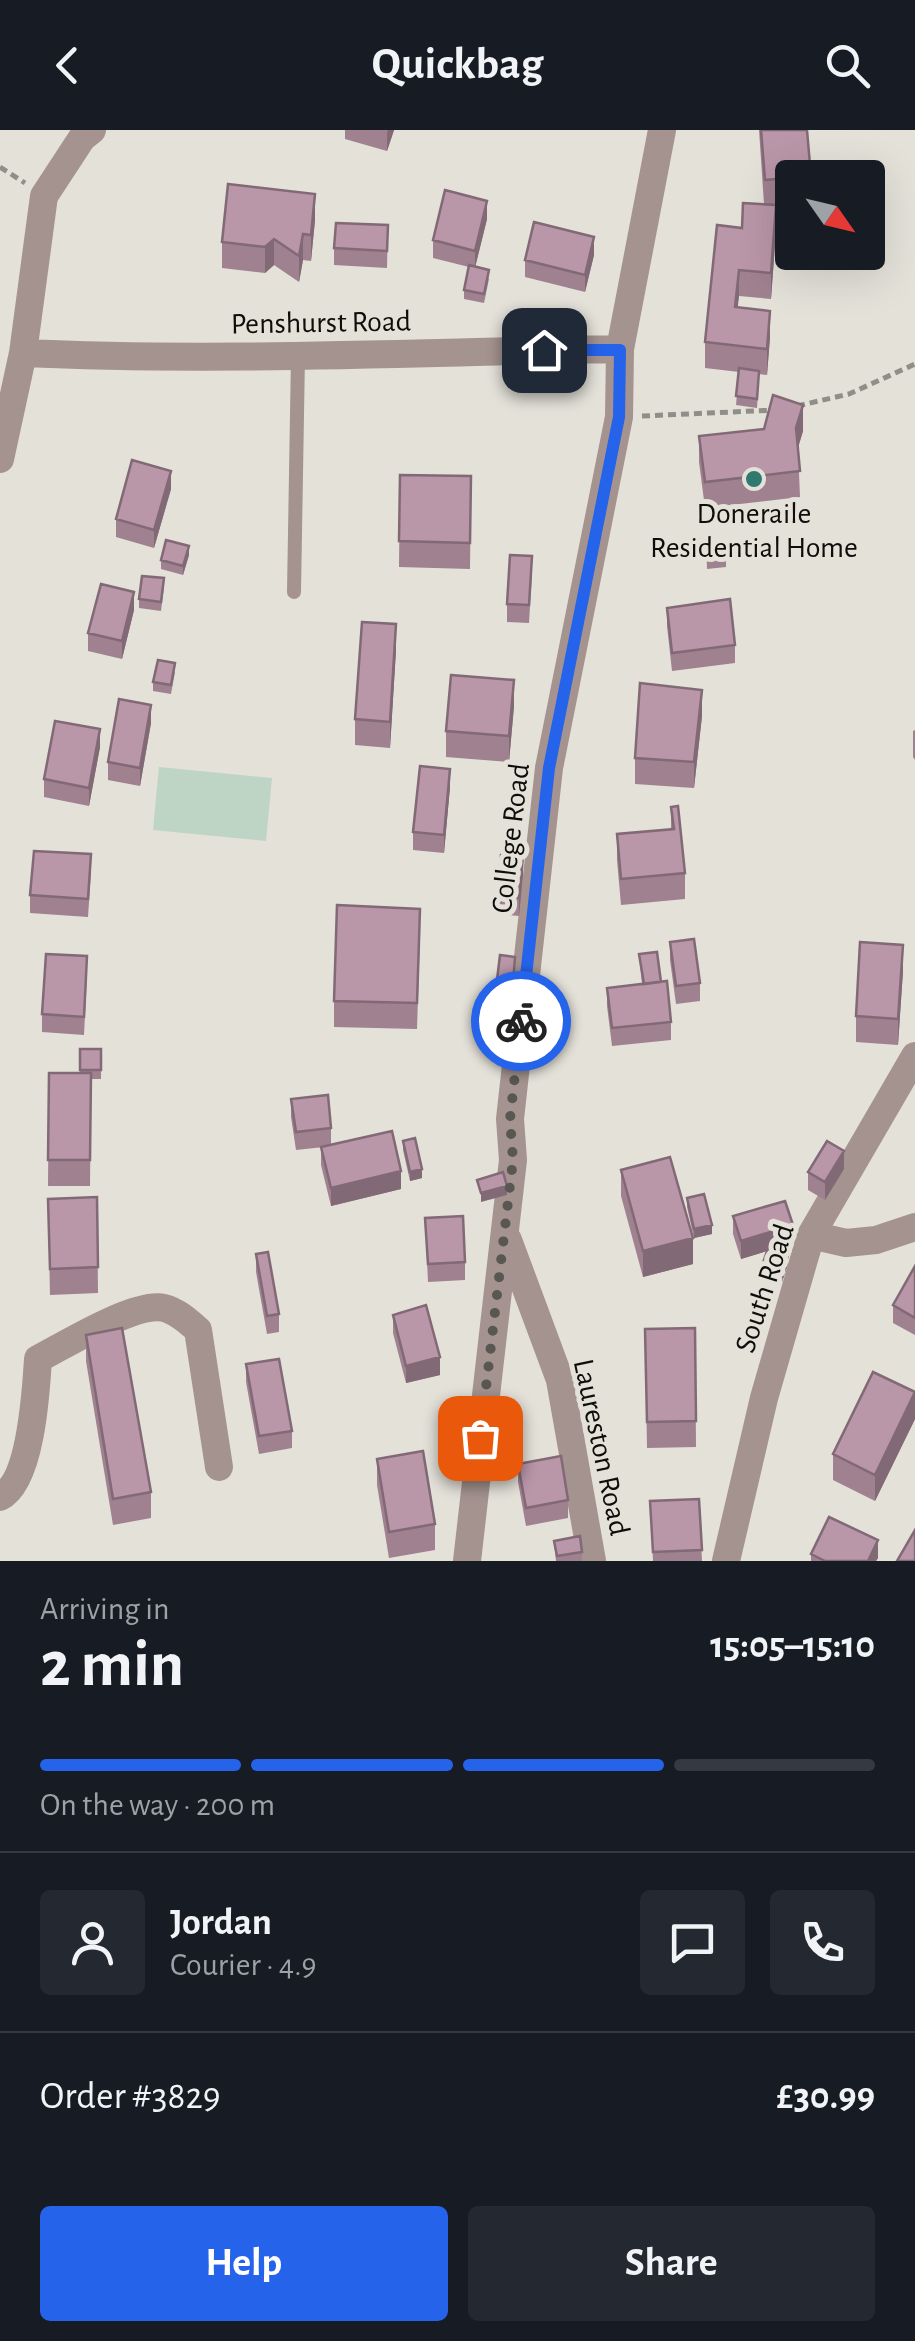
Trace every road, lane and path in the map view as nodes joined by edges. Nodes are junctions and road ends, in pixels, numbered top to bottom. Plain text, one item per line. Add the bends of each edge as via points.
1 (92, 130) edge
2 (662, 130) edge
3 (620, 350) junction
4 (23, 353) junction
5 (298, 356) junction
6 (915, 364) edge
7 (619, 417) junction
8 (0, 459) edge
9 (294, 592) dead end
10 (915, 1056) edge
11 (915, 1228) edge
12 (505, 1233) junction
13 (811, 1235) junction
14 (219, 1467) dead end
15 (0, 1497) edge
16 (467, 1561) edge
17 (592, 1561) edge
18 (726, 1561) edge

1 - 4 street via 44,196
2 - 3 street, College Road
3 - 5 street, Penshurst Road
3 - 7 street, College Road
4 - 5 street, Penshurst Road
4 - 8 street
5 - 9 lane
6 - 7 path via 849,394 780,410
7 - 12 street, College Road via 549,768 510,1119
10 - 13 street, South Road
11 - 13 street via 846,1243
12 - 16 street, College Road
12 - 17 street, Laureston Road via 560,1380
13 - 18 street, South Road
14 - 15 street via 198,1330 162,1307 129,1312 38,1359 29,1438 18,1475

